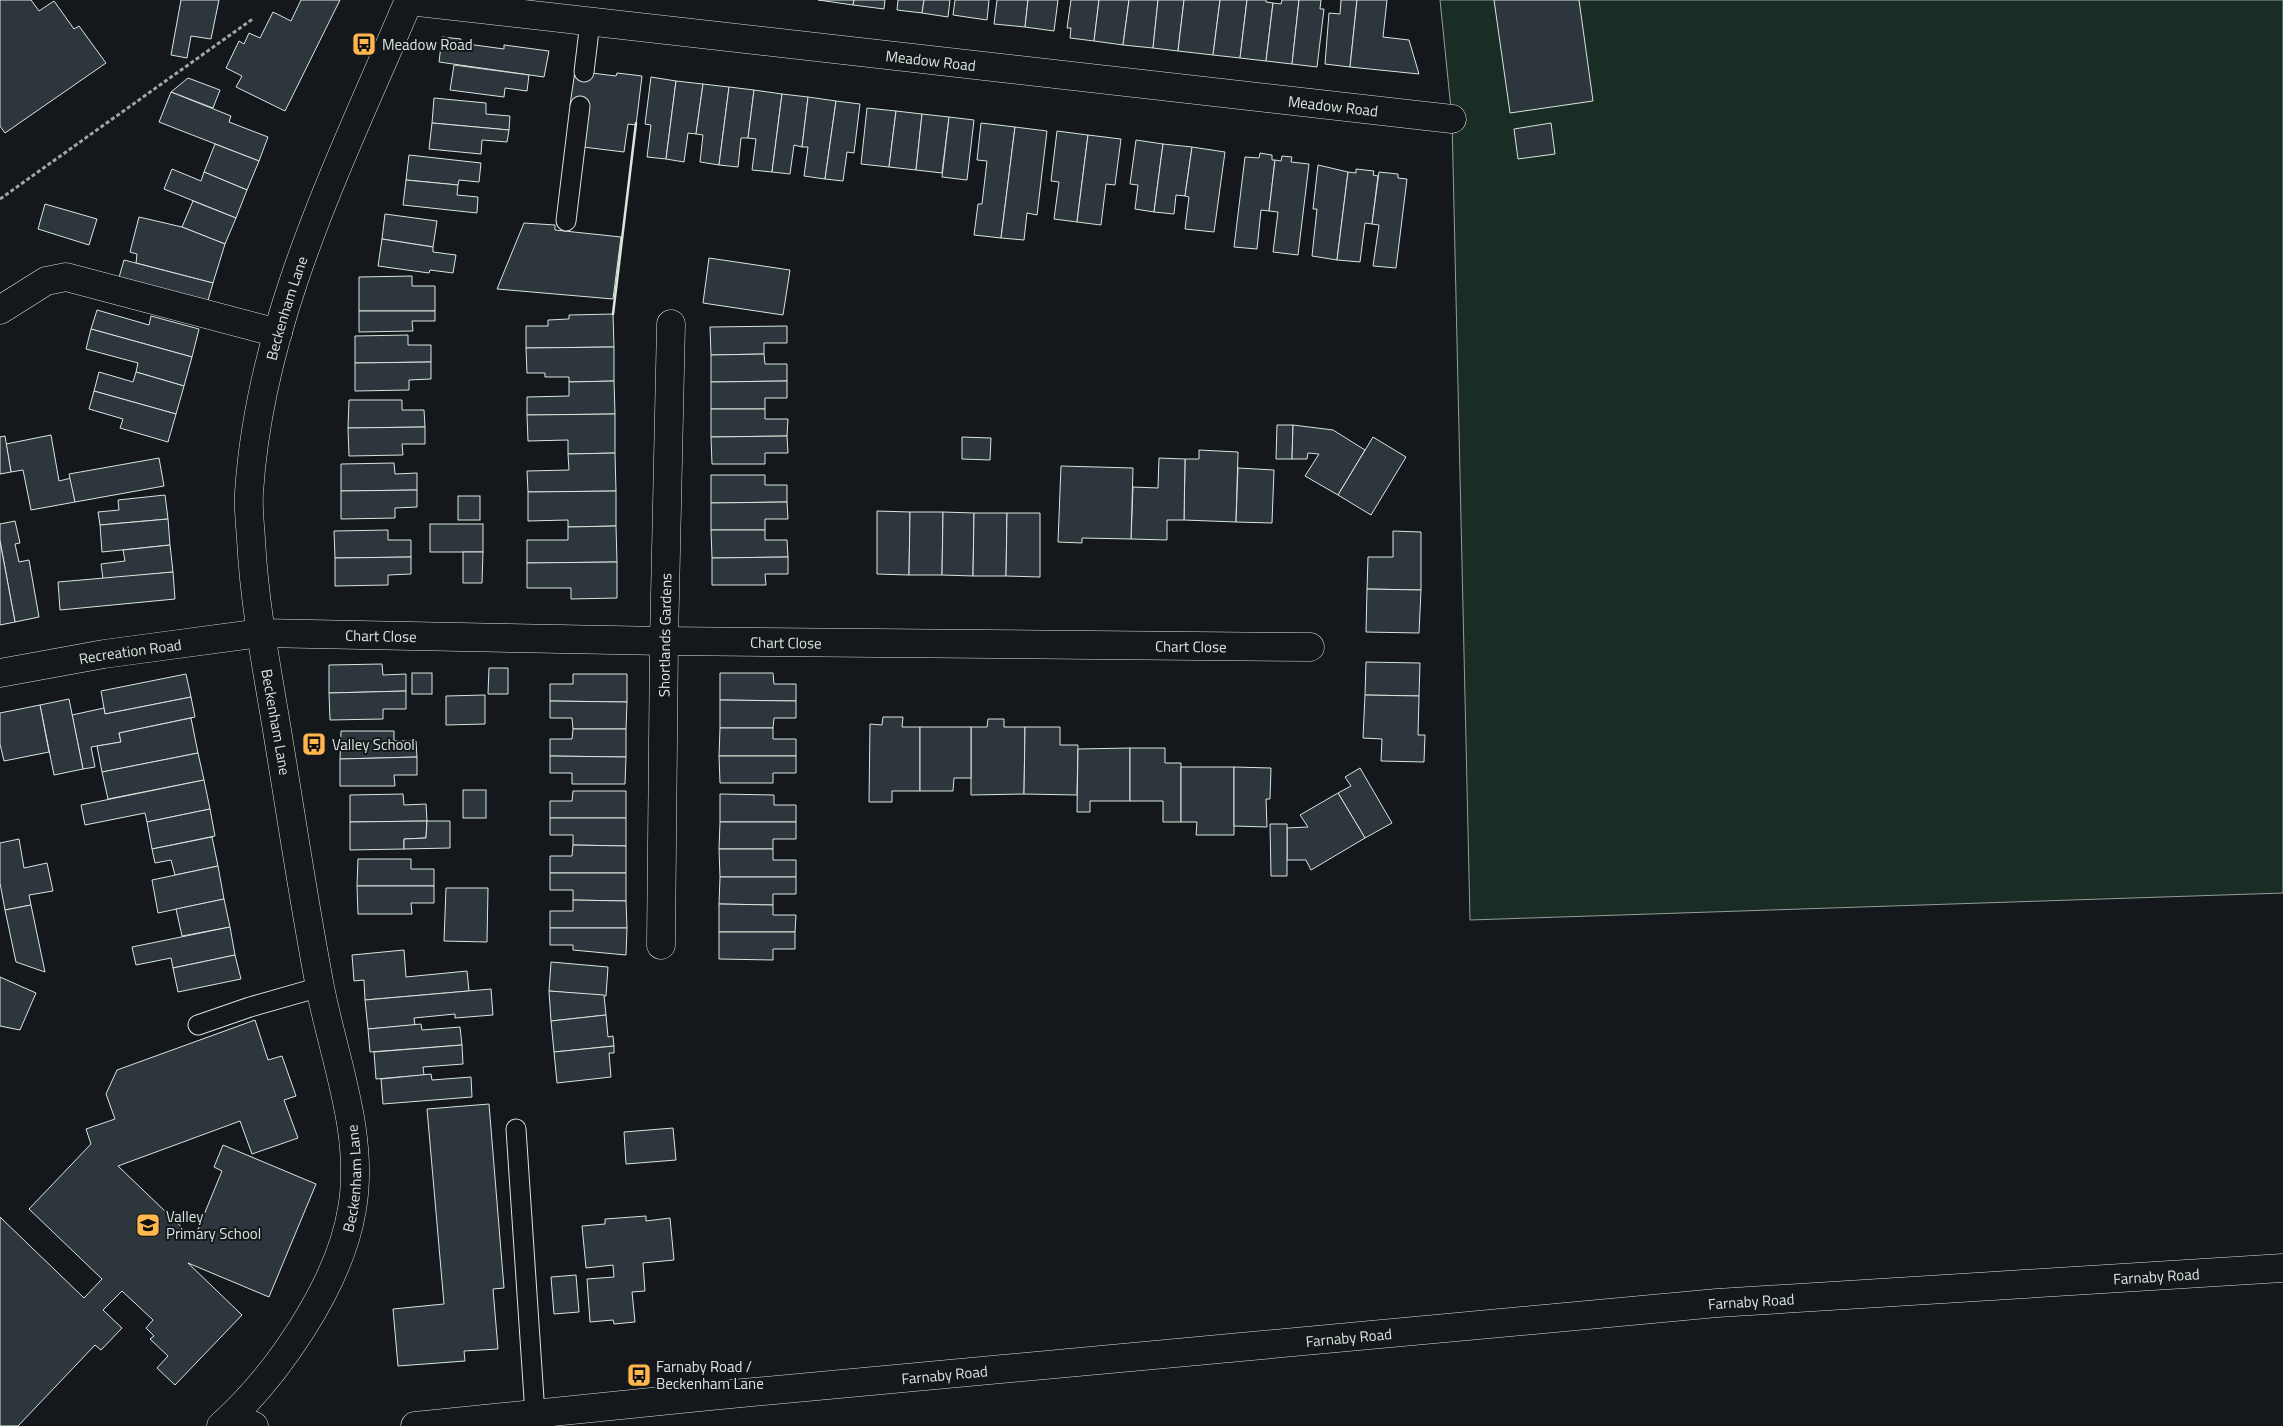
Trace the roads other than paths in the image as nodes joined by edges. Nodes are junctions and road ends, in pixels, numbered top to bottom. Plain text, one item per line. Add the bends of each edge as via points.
1 (409, 0) edge
2 (590, 22) junction
3 (584, 72) dead end
4 (580, 106) dead end
5 (1452, 119) dead end
6 (566, 222) dead end
7 (0, 310) edge
8 (671, 324) dead end
9 (278, 333) junction
10 (261, 633) junction
11 (664, 641) junction
12 (1310, 647) dead end
13 (0, 673) edge
14 (661, 945) dead end
15 (320, 987) junction
16 (198, 1025) dead end
17 (516, 1129) dead end
18 (2283, 1268) edge
19 (534, 1414) junction
20 (236, 1423) edge
21 (415, 1426) edge

1 - 2 street, Meadow Road
1 - 9 street, Beckenham Lane via 304,247
2 - 3 lane
2 - 5 street, Meadow Road
4 - 6 lane
7 - 9 street via 46,281 66,278
8 - 11 street, Shortlands Gardens
9 - 10 street, Beckenham Lane via 256,433 249,496
10 - 11 street, Chart Close
10 - 13 street, Recreation Road via 104,654
10 - 15 street, Beckenham Lane
11 - 12 street, Chart Close
11 - 14 street, Shortlands Gardens
15 - 16 lane via 250,1006
15 - 20 street, Beckenham Lane via 351,1124 356,1172 352,1212 340,1256 314,1306
17 - 19 lane
18 - 19 street, Farnaby Road via 1716,1303
19 - 21 street, Farnaby Road

